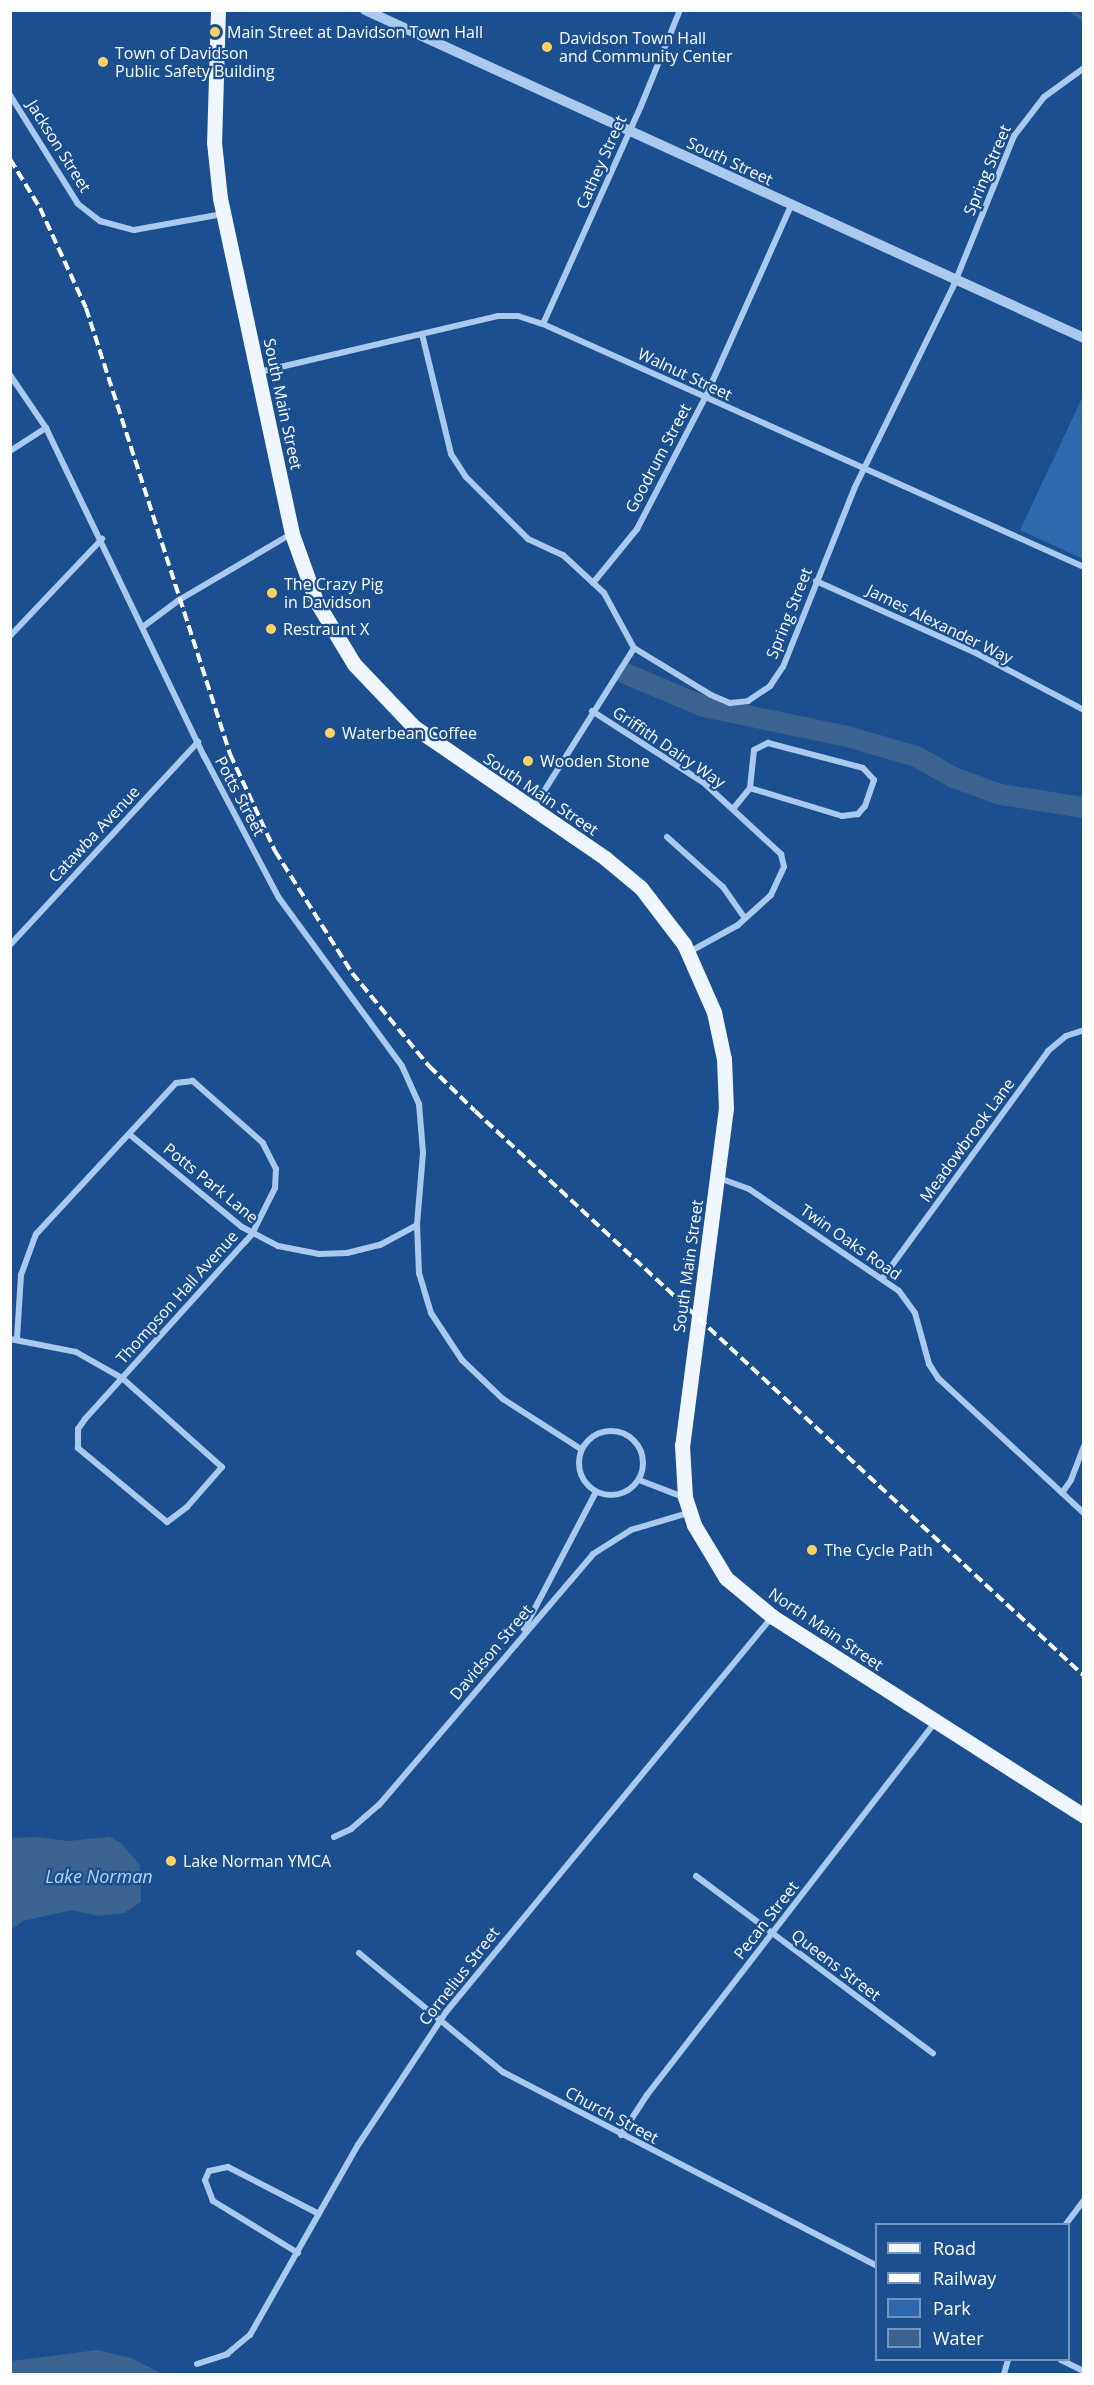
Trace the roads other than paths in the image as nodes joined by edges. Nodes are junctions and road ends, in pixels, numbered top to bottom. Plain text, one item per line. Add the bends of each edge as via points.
1 (218, 10) edge
2 (365, 10) edge
3 (680, 10) edge
4 (1083, 68) edge
5 (10, 94) edge
6 (630, 132) junction
7 (791, 206) junction
8 (223, 214) junction
9 (956, 280) junction
10 (543, 324) junction
11 (422, 334) junction
12 (1083, 338) edge
13 (258, 372) junction
14 (10, 375) edge
15 (705, 398) junction
16 (46, 429) junction
17 (10, 451) edge
18 (864, 471) junction
19 (292, 534) junction
20 (102, 539) junction
21 (1083, 567) edge
22 (816, 581) junction
23 (593, 583) junction
24 (144, 626) junction
25 (10, 636) edge
26 (634, 648) junction
27 (1083, 710) edge
28 (592, 711) junction
29 (198, 742) junction
30 (750, 788) junction
31 (733, 808) junction
32 (533, 809) junction
33 (667, 837) dead end
34 (746, 918) junction
35 (10, 945) edge
36 (689, 952) junction
37 (1083, 1030) edge
38 (129, 1134) junction
39 (719, 1178) junction
40 (417, 1225) junction
41 (252, 1234) junction
42 (882, 1279) junction
43 (14, 1339) edge
44 (122, 1378) junction
45 (690, 1382) joint
46 (1083, 1446) edge
47 (581, 1449) junction
48 (639, 1480) junction
49 (596, 1492) junction
50 (1062, 1493) junction
51 (687, 1505) junction
52 (1083, 1513) edge
53 (772, 1617) junction
54 (518, 1640) junction
55 (935, 1722) junction
56 (1083, 1816) edge
57 (334, 1837) dead end
58 (696, 1876) dead end
59 (772, 1934) junction
60 (359, 1953) dead end
61 (440, 2021) junction
62 (933, 2053) dead end
63 (621, 2135) junction
64 (1083, 2200) edge
65 (320, 2214) junction
66 (1067, 2223) edge
67 (298, 2253) junction
68 (875, 2264) edge
69 (1063, 2361) edge
70 (197, 2364) dead end
71 (1083, 2371) edge

1 - 8 main road, South Main Street via 214,142
2 - 6 street, South Street
3 - 6 street, Cathey Street
4 - 9 street, Spring Street via 1044,97 1021,125
5 - 8 street, Jackson Street via 78,204 99,221 134,230
6 - 7 street, South Street
6 - 10 street, Cathey Street
7 - 9 street, South Street
7 - 15 street, Goodrum Street
8 - 13 main road, South Main Street
9 - 12 street, South Street
9 - 18 street, Spring Street
10 - 11 street, Walnut Street via 498,316
10 - 15 street, Walnut Street
11 - 13 street, Walnut Street
11 - 23 street, Spring Street via 455,463 523,534 563,555
13 - 19 main road, South Main Street
14 - 16 street, Potts Street
15 - 18 street, Walnut Street
15 - 23 street, Goodrum Street via 637,529
16 - 17 street
16 - 20 street, Potts Street
18 - 21 street, Walnut Street
18 - 22 street, Spring Street
19 - 24 street via 179,600
19 - 32 main road, South Main Street via 316,601 364,677 414,727
20 - 24 street, Potts Street
20 - 25 street
22 - 26 street, Spring Street via 783,667 770,686 748,701 730,703 711,695
22 - 27 street, James Alexander Way via 974,652
23 - 26 street, Spring Street via 604,593
24 - 29 street, Potts Street
26 - 28 street
28 - 31 street, Griffith Dairy Way via 704,783
28 - 32 street
29 - 35 street, Catawba Avenue
29 - 40 street, Potts Street via 279,898 402,1066 419,1104 423,1153
30 - 30 street via 754,750 768,742 863,768 874,780 858,814 842,816
30 - 31 street
31 - 34 street, Griffith Dairy Way via 781,854 784,867 771,895
32 - 36 main road, South Main Street via 641,888
33 - 34 street via 717,881
34 - 36 street, Griffith Dairy Way
36 - 39 main road, South Main Street via 714,1012 724,1059 726,1108
37 - 42 street, Meadowbrook Lane via 1066,1036 1048,1051
38 - 41 street, Potts Park Lane
38 - 41 street, Thompson Hall Avenue via 176,1083 193,1082 262,1143 276,1169 275,1188
38 - 43 street, Thompson Hall Avenue via 31,1242 20,1283
39 - 42 street, Twin Oaks Road via 749,1189
39 - 45 main road, South Main Street
40 - 41 street, Potts Park Lane via 380,1245 333,1254 291,1250
40 - 47 street, Potts Street via 419,1273 431,1313 462,1360 503,1399
41 - 44 street, Thompson Hall Avenue
42 - 50 street, Twin Oaks Road via 911,1305 929,1364 938,1378
43 - 44 street via 76,1352
44 - 44 street, Thompson Hall Avenue via 78,1429 78,1448 167,1522 187,1507 222,1467
45 - 51 main road, North Main Street via 682,1458
46 - 50 street
47 - 48 street via 600,1432 626,1434 642,1454
47 - 49 street via 580,1474
48 - 49 street via 615,1495
48 - 51 street
49 - 54 street
50 - 52 street, Twin Oaks Road
51 - 53 main road, North Main Street via 704,1546 726,1578
51 - 54 street, Davidson Street via 600,1548
53 - 55 main road, North Main Street
53 - 61 street, Cornelius Street
54 - 57 street, Davidson Street via 379,1806 351,1829
55 - 56 main road, North Main Street
55 - 59 street, Pecan Street
58 - 59 street, Queens Street
59 - 62 street, Queens Street
59 - 63 street, Pecan Street via 647,2095
60 - 61 street, Church Street
61 - 63 street, Church Street via 502,2072
61 - 65 street, Cornelius Street via 358,2145
63 - 68 street, Church Street
64 - 66 street
65 - 67 street, Cornelius Street
65 - 67 street via 228,2167 209,2171 205,2180 213,2201
67 - 70 street, Cornelius Street via 250,2335 227,2354
69 - 71 street

